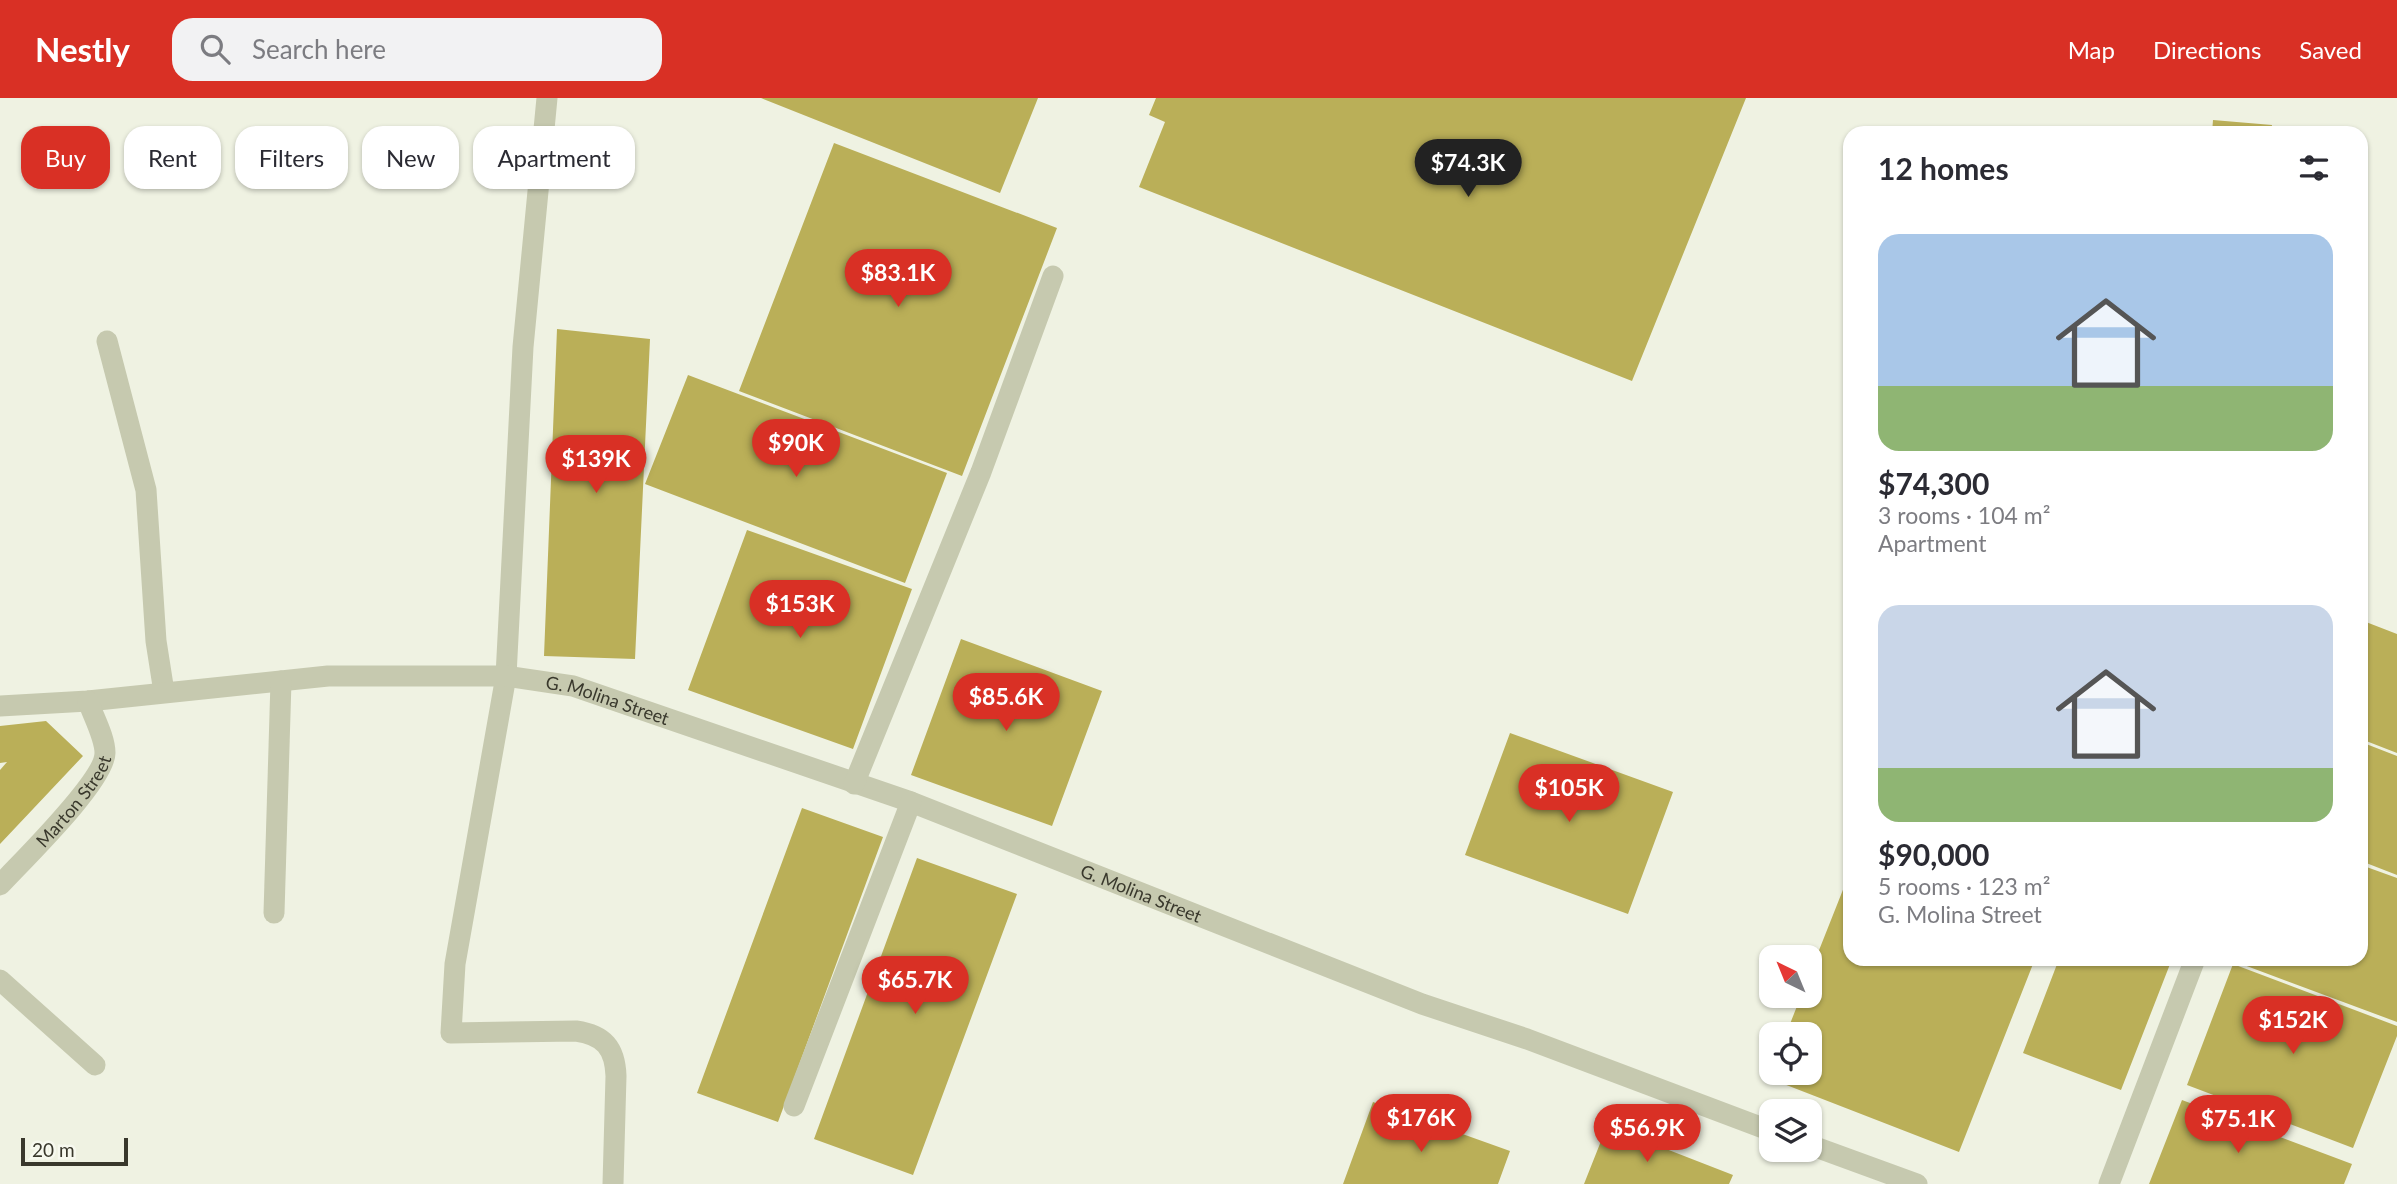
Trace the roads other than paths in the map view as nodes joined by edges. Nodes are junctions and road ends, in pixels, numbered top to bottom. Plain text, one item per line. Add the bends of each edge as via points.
1 (547, 98) edge
2 (1053, 276) dead end
3 (107, 341) dead end
4 (506, 676) junction
5 (281, 681) junction
6 (164, 692) junction
7 (88, 701) junction
8 (0, 706) edge
9 (854, 784) junction
10 (911, 802) junction
11 (0, 885) edge
12 (274, 913) dead end
13 (2192, 966) edge
14 (0, 980) edge
15 (95, 1065) dead end
16 (794, 1106) dead end
17 (1759, 1126) edge
18 (1822, 1149) edge
19 (613, 1184) edge
20 (1917, 1184) edge
21 (2109, 1184) edge

1 - 4 street via 523,347
2 - 9 street via 981,472
3 - 6 street via 146,490
4 - 5 street, G. Molina Street via 328,676
4 - 9 street, G. Molina Street via 573,686
4 - 19 street via 455,964 451,1033 576,1031 593,1033 607,1042 616,1076
5 - 6 street, G. Molina Street
5 - 12 street
6 - 7 street, G. Molina Street
7 - 8 street, G. Molina Street
7 - 11 street, Marton Street via 105,754 98,772 82,796
9 - 10 street, G. Molina Street
10 - 16 street
10 - 17 street, G. Molina Street via 1422,1003
13 - 21 street
14 - 15 street
18 - 20 street

